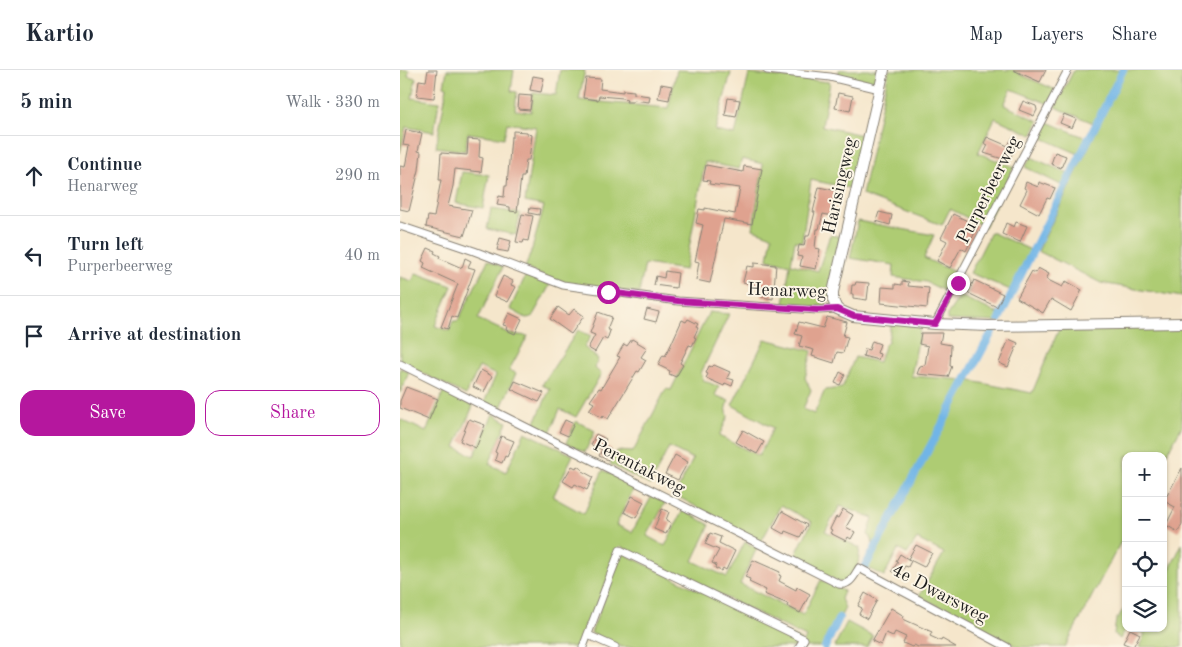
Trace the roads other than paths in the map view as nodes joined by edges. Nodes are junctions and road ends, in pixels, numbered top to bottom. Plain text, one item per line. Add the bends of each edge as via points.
1 (767, 70) edge
2 (884, 70) edge
3 (1068, 70) edge
4 (880, 89) junction
5 (400, 226) edge
6 (837, 309) junction
7 (1182, 322) edge
8 (935, 324) junction
9 (400, 364) edge
10 (860, 568) joint
11 (588, 635) junction
12 (583, 647) edge
13 (615, 647) edge
14 (799, 647) edge
15 (1007, 647) edge

1 - 4 street via 830,77
2 - 4 street, Harisingweg
3 - 8 street, Purperbeerweg
4 - 6 street, Harisingweg via 833,292
5 - 6 street, Henarweg via 563,285 678,301
6 - 8 street, Henarweg via 854,316
7 - 8 street, Henarweg
9 - 10 street, Perentakweg via 838,584 849,582
10 - 15 street, 4e Dwarsweg
11 - 12 street
11 - 13 street
11 - 14 street via 620,550 804,639

